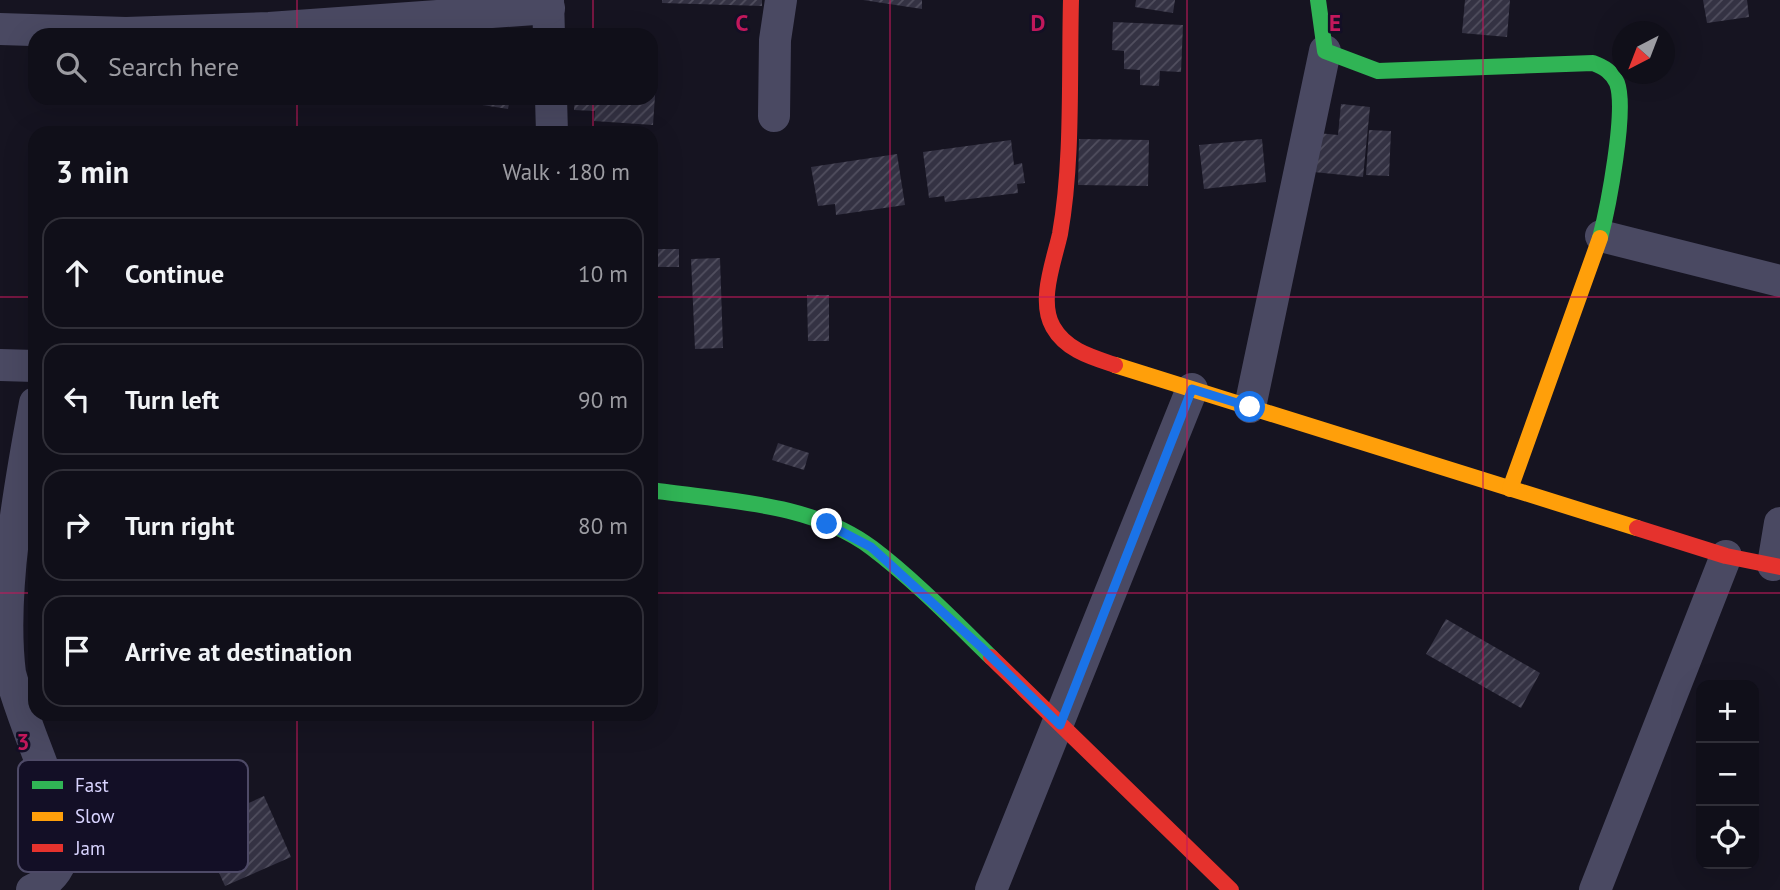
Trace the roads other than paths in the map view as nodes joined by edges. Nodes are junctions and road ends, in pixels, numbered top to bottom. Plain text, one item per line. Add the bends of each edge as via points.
1 (781, 0) edge
2 (1071, 0) edge
3 (1318, 0) edge
4 (549, 14) edge
5 (263, 28) edge
6 (0, 30) edge
7 (28, 31) edge
8 (1325, 51) junction
9 (551, 105) edge
10 (774, 116) dead end
11 (552, 126) edge
12 (1601, 236) junction
13 (1780, 281) edge
14 (0, 365) edge
15 (28, 366) edge
16 (1192, 389) junction
17 (1250, 407) junction
18 (28, 440) edge
19 (1510, 489) junction
20 (658, 491) edge
21 (1780, 523) edge
22 (1726, 556) junction
23 (1776, 566) edge
24 (1, 630) edge
25 (1060, 725) junction
26 (41, 760) edge
27 (55, 872) edge
28 (32, 890) edge
29 (991, 890) edge
30 (1231, 890) edge
31 (1595, 890) edge

1 - 10 street via 775,40
2 - 16 street via 1064,210 1046,307 1049,317 1067,344 1084,355
3 - 8 street
4 - 5 street
6 - 7 street
8 - 12 street via 1378,71 1593,63 1606,67 1619,90 1612,193
8 - 17 street
9 - 11 street
12 - 13 street
12 - 19 street
14 - 15 street
16 - 17 street
16 - 25 street
17 - 19 street
18 - 24 street via 13,518
19 - 22 street
20 - 25 street via 782,509 850,533 881,556
21 - 23 street
22 - 23 street
22 - 31 street
24 - 26 street via 10,673
25 - 29 street
25 - 30 street
27 - 28 street

